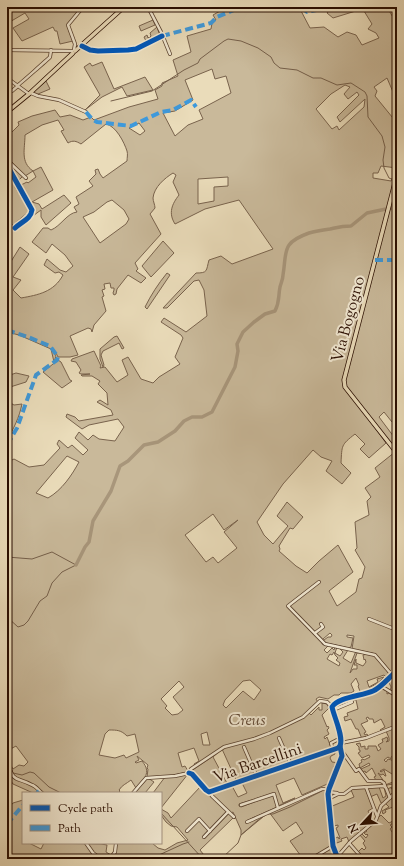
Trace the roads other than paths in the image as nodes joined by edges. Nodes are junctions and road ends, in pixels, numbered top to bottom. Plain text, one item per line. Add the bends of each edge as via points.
1 (83, 7) edge
2 (124, 7) edge
3 (148, 7) edge
4 (162, 36) junction
5 (82, 46) junction
6 (7, 50) edge
7 (51, 50) junction
8 (74, 51) junction
9 (170, 54) dead end
10 (7, 78) edge
11 (18, 85) junction
12 (7, 93) edge
13 (30, 94) junction
14 (7, 112) edge
15 (86, 112) dead end
16 (7, 160) edge
17 (7, 165) edge
18 (397, 175) edge
19 (26, 178) dead end
20 (15, 228) dead end
21 (397, 453) edge
22 (319, 582) dead end
23 (369, 619) dead end
24 (321, 624) dead end
25 (397, 630) edge
26 (315, 633) junction
27 (397, 671) edge
28 (392, 675) junction
29 (381, 686) junction
30 (397, 696) edge
31 (352, 702) dead end
32 (332, 709) junction
33 (397, 726) edge
34 (279, 738) dead end
35 (341, 738) junction
36 (341, 744) junction
37 (244, 747) dead end
38 (333, 750) junction
39 (342, 754) junction
40 (7, 763) edge
41 (291, 765) junction
42 (189, 773) junction
43 (257, 777) junction
44 (385, 786) junction
45 (366, 787) junction
46 (329, 790) junction
47 (397, 791) edge
48 (41, 792) edge
49 (134, 792) edge
50 (209, 792) junction
51 (338, 794) junction
52 (390, 798) junction
53 (328, 799) junction
54 (241, 805) dead end
55 (278, 808) junction
56 (228, 812) junction
57 (377, 816) junction
58 (234, 817) dead end
59 (247, 822) dead end
60 (187, 831) dead end
61 (210, 831) junction
62 (204, 837) dead end
63 (349, 843) junction
64 (87, 844) edge
65 (116, 844) edge
66 (333, 846) junction
67 (338, 858) edge
68 (100, 859) edge
69 (110, 859) edge
70 (311, 859) edge
71 (363, 859) edge

1 - 8 street via 68,25 75,44
2 - 5 main road
3 - 4 street
4 - 5 street via 136,49 98,51
4 - 9 street
5 - 8 main road
6 - 7 street
7 - 8 street
7 - 11 street via 49,57
8 - 13 main road
10 - 11 street
11 - 12 street
11 - 13 street
13 - 14 main road
13 - 15 street via 59,100
16 - 19 street
17 - 20 street via 32,210 29,217
18 - 21 main road, Via Bogogno via 344,380 345,387
22 - 26 street via 288,606
23 - 25 street
24 - 26 street via 323,627
26 - 28 street via 328,645 375,654
27 - 28 street
28 - 29 street
29 - 30 street
29 - 32 street via 372,692 336,702
31 - 32 street
32 - 35 street
32 - 42 street via 327,702 320,701 303,717 270,733 224,747 191,769
33 - 36 street, Via Barcellini
34 - 41 street
35 - 36 street
35 - 38 street via 331,743
36 - 38 street, Via Barcellini
36 - 39 street
37 - 43 street
38 - 41 street, Via Barcellini
39 - 44 street via 368,781 381,781
39 - 46 street
40 - 48 street via 16,780 33,785
41 - 43 street, Via Barcellini
42 - 49 street via 146,778
42 - 50 street, Via Barcellini
43 - 50 street, Via Barcellini
44 - 45 street
44 - 52 street
45 - 51 street via 352,788 344,794
45 - 57 street
46 - 51 street
46 - 53 street
46 - 55 street via 322,789
47 - 52 street
50 - 56 street
51 - 53 street
52 - 57 street via 381,806
53 - 66 street
54 - 55 street via 274,794
55 - 59 street
56 - 58 street
56 - 61 street
57 - 63 street via 376,820
60 - 61 street via 199,820
61 - 62 street
63 - 67 street
63 - 71 street
64 - 68 street
65 - 69 street via 115,852
66 - 67 street
66 - 70 street

